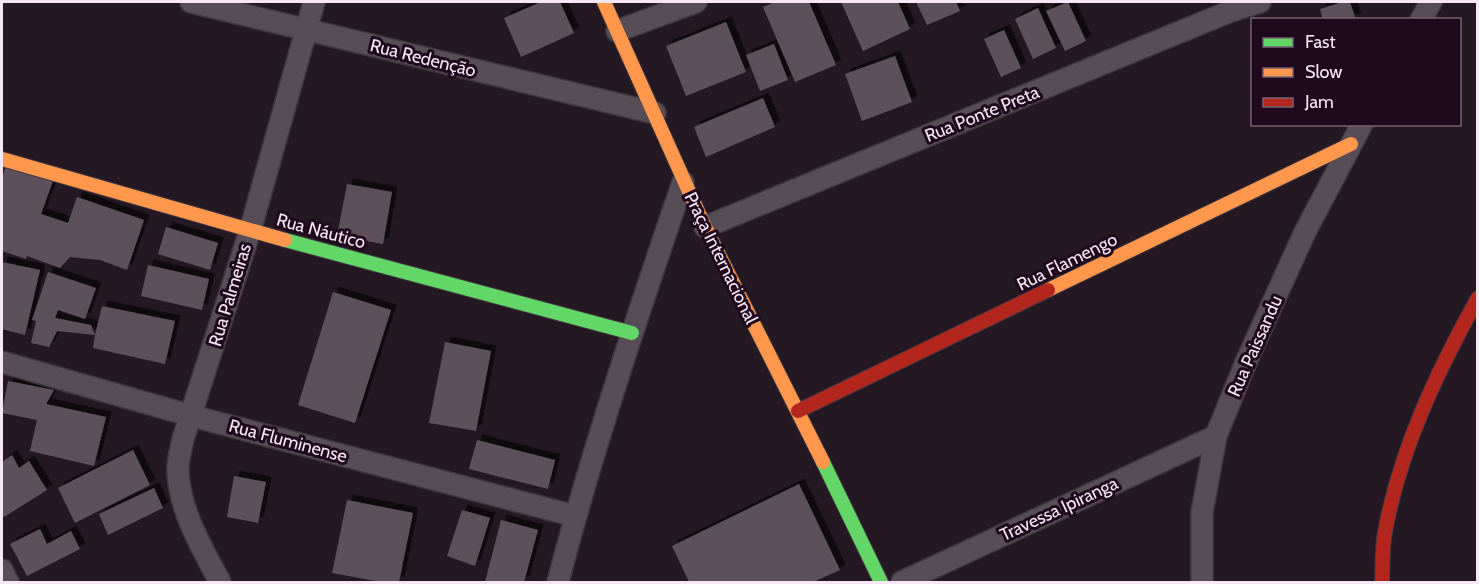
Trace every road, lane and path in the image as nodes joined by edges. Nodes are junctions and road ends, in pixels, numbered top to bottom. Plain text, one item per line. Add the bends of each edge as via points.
1 (191, 2) edge
2 (314, 2) edge
3 (604, 2) edge
4 (696, 2) edge
5 (1260, 2) edge
6 (1431, 2) edge
7 (1230, 7) edge
8 (1422, 18) edge
9 (306, 29) junction
10 (617, 31) junction
11 (655, 113) junction
12 (1361, 126) edge
13 (1351, 144) junction
14 (2, 159) edge
15 (683, 182) junction
16 (705, 227) junction
17 (250, 231) junction
18 (1478, 298) edge
19 (1470, 331) edge
20 (632, 333) junction
21 (2, 362) edge
22 (798, 411) junction
23 (192, 416) junction
24 (1216, 436) junction
25 (575, 516) junction
26 (2, 570) edge
27 (8, 582) edge
28 (220, 582) edge
29 (558, 582) edge
30 (881, 582) edge
31 (902, 582) edge
32 (1202, 582) edge
33 (1382, 582) edge

1 - 9 street, Rua Redenção
2 - 9 street, Rua Palmeiras
3 - 10 main road
4 - 10 street
5 - 7 street, Rua Ponte Preta
6 - 8 street
7 - 16 street, Rua Ponte Preta
9 - 11 street, Rua Redenção
9 - 17 street, Rua Palmeiras
10 - 11 main road
11 - 15 main road
12 - 13 street, Rua Paissandu
13 - 22 main road, Rua Flamengo
13 - 24 street, Rua Paissandu via 1305,232
14 - 17 main road, Rua Náutico
15 - 16 main road, Praça Internacional
15 - 20 street, Praça Internacional
16 - 22 main road, Praça Internacional
17 - 20 main road, Rua Náutico
17 - 23 street, Rua Palmeiras
18 - 19 main road
19 - 33 main road via 1412,438 1386,525
20 - 25 street, Praça Internacional
21 - 23 street, Rua Fluminense
22 - 30 main road, Praça Internacional
23 - 25 street, Rua Fluminense
23 - 28 street, Rua Palmeiras via 178,470 181,497
24 - 31 street, Travessa Ipiranga
24 - 32 street, Rua Paissandu via 1202,512
25 - 29 street, Praça Internacional
26 - 27 street

